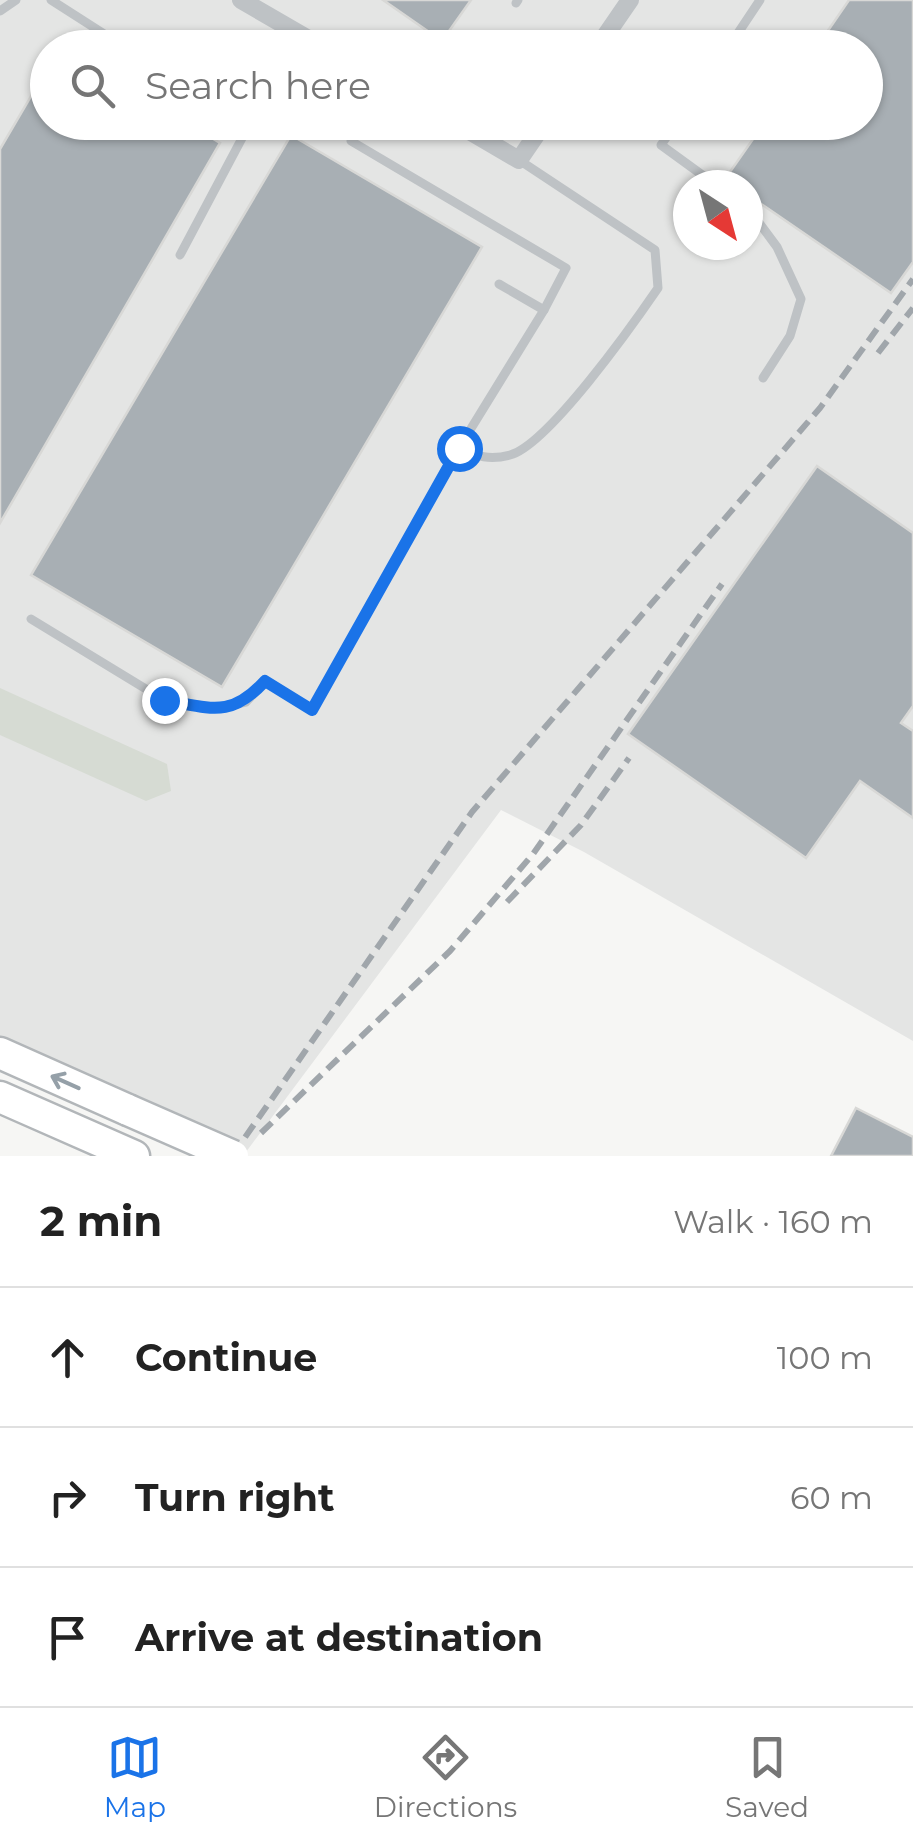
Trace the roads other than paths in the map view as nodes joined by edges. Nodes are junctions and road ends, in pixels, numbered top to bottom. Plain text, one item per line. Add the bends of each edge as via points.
1 (16, 0) edge
2 (51, 0) edge
3 (241, 0) edge
4 (630, 0) edge
5 (760, 0) edge
6 (0, 11) edge
7 (98, 30) edge
8 (293, 30) edge
9 (609, 30) edge
10 (740, 30) edge
11 (241, 140) edge
12 (350, 140) dead end
13 (485, 140) edge
14 (533, 140) edge
15 (664, 140) edge
16 (519, 160) junction
17 (695, 170) edge
18 (763, 228) edge
19 (180, 256) dead end
20 (499, 284) dead end
21 (544, 310) junction
22 (762, 378) dead end
23 (459, 448) junction
24 (31, 620) dead end
25 (0, 1054) edge
26 (0, 1096) edge
27 (134, 1156) edge
28 (233, 1156) edge

1 - 6 lane
2 - 7 lane
3 - 8 street
4 - 9 street
5 - 10 lane
11 - 19 lane
12 - 21 lane via 566,268
13 - 16 street
14 - 16 street
15 - 17 lane via 661,145
16 - 23 lane via 655,250 658,288 548,427 514,454 477,458
18 - 22 lane via 802,299 790,336
20 - 21 lane
21 - 23 lane
23 - 24 lane via 312,710 265,681 246,702 217,708 164,700
28 -> 25 main road, bridge
26 - 27 main road

